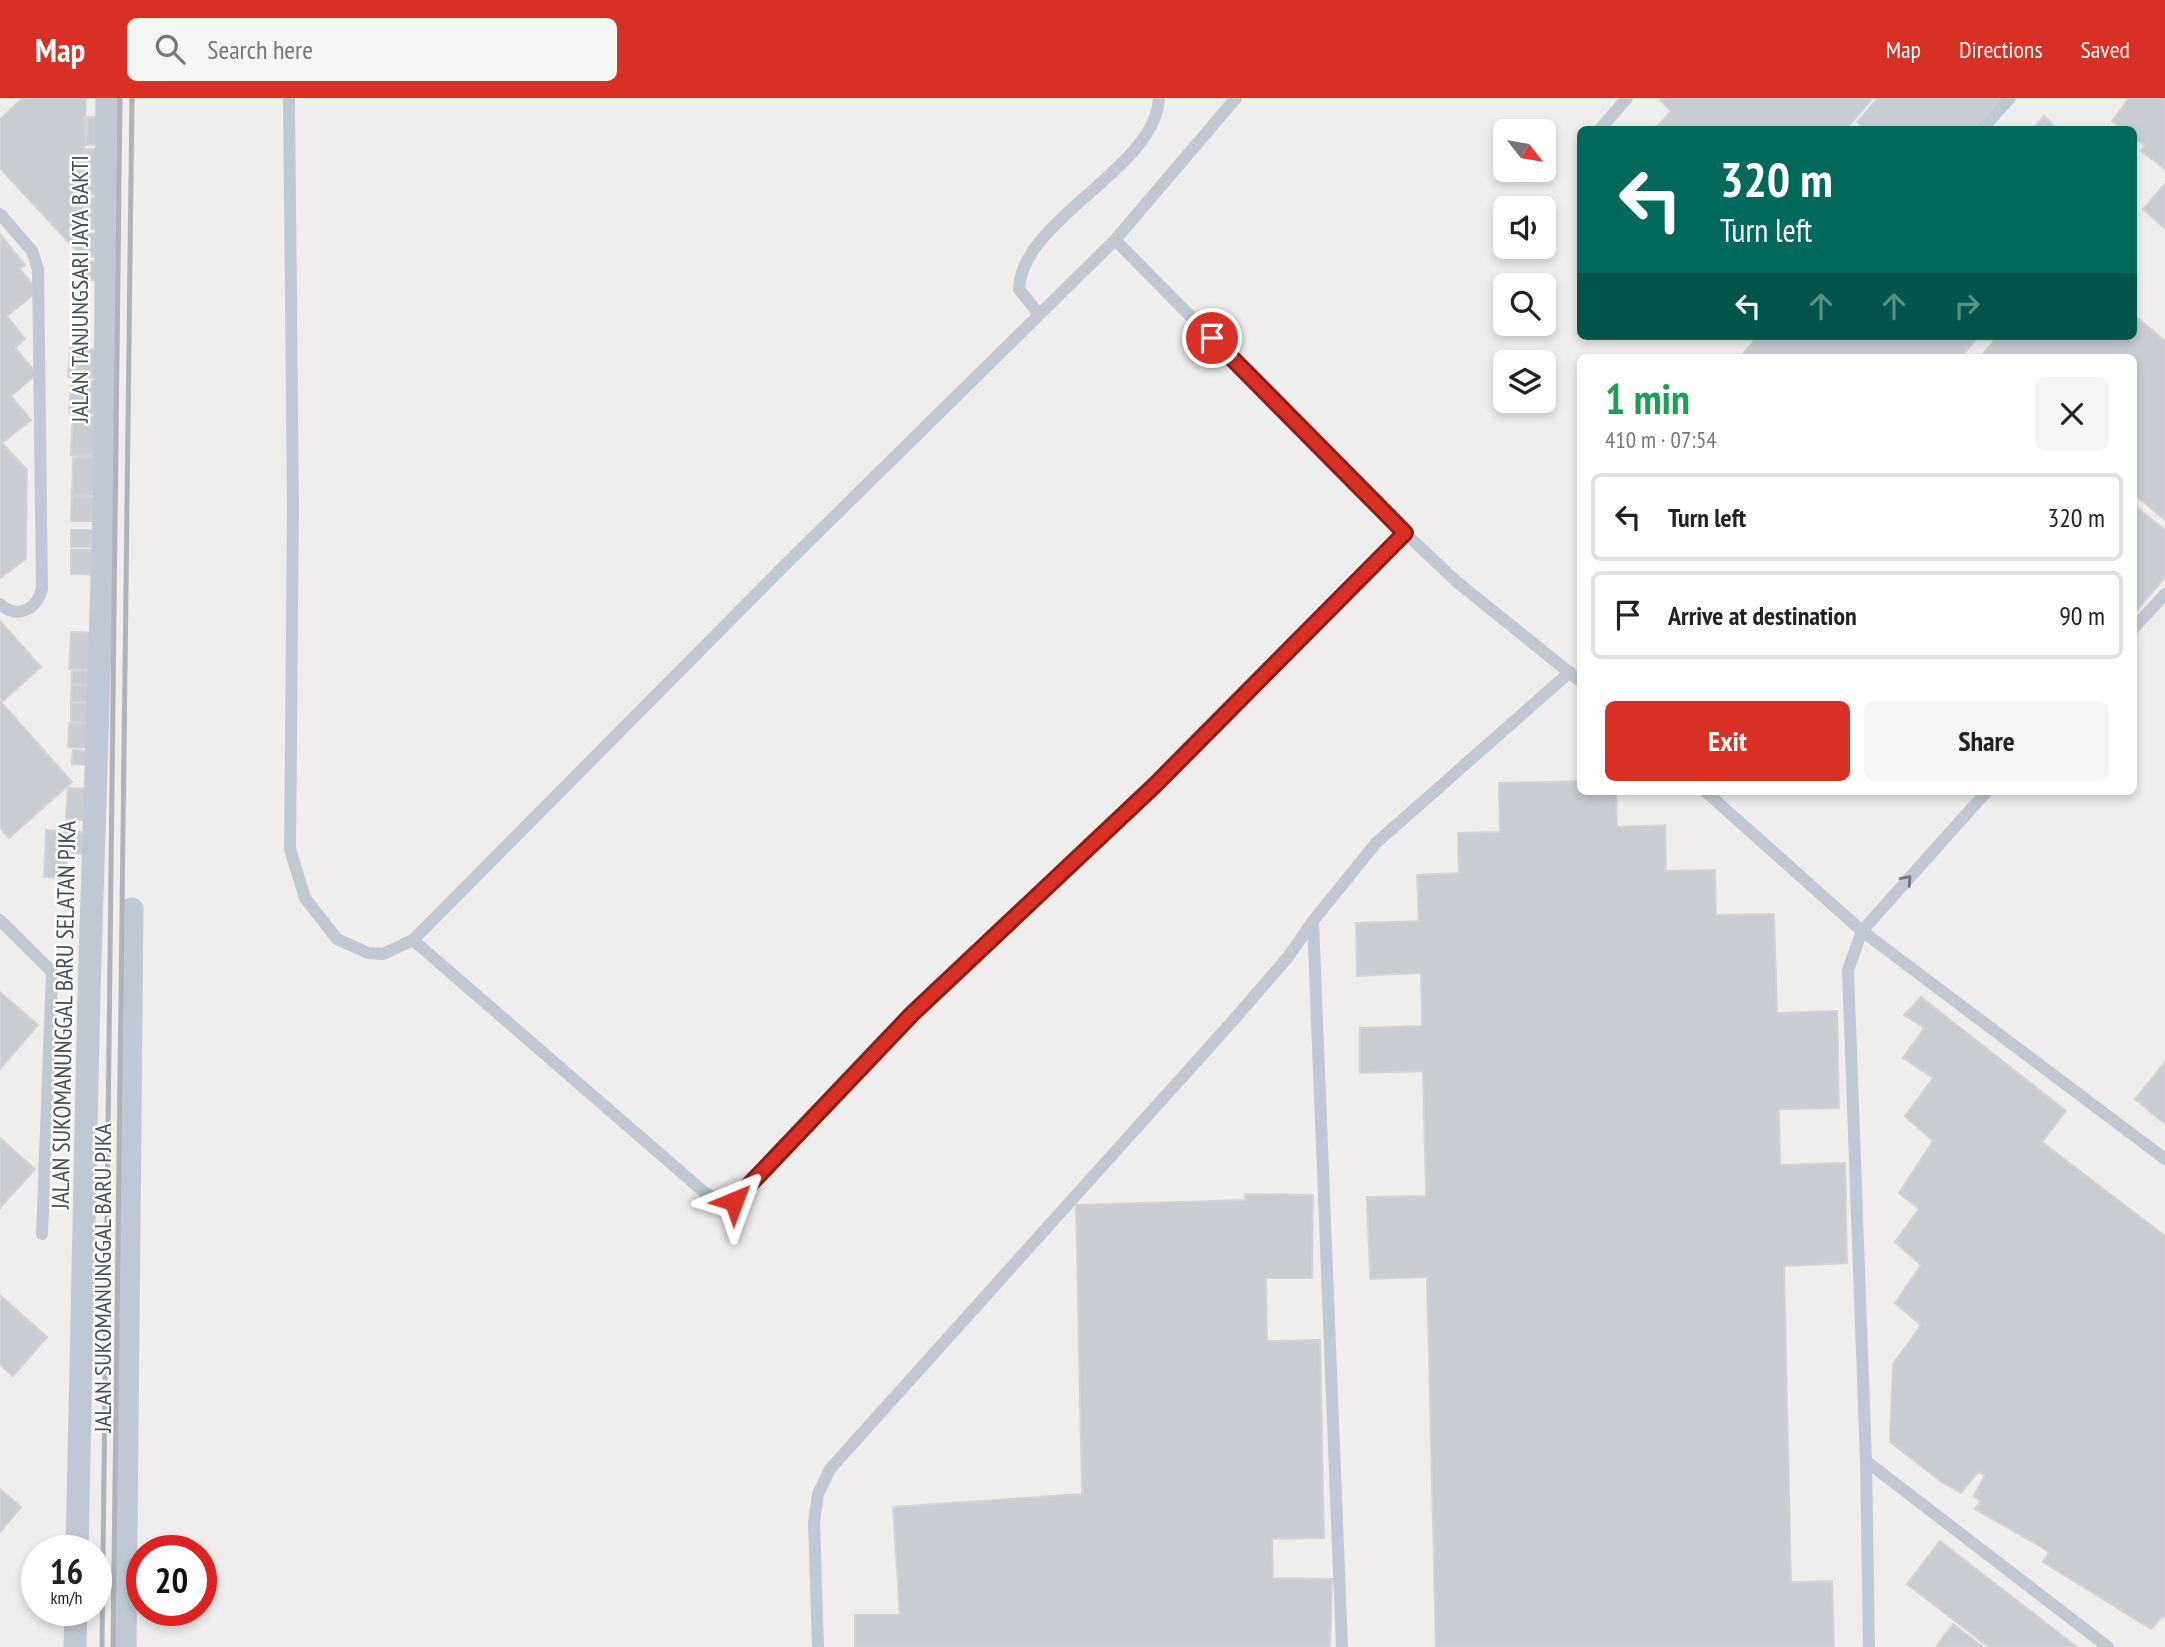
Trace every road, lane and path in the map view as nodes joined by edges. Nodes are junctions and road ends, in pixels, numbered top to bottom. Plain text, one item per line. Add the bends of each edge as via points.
1 (107, 98) edge
2 (289, 98) edge
3 (1158, 98) edge
4 (1236, 98) edge
5 (1627, 98) edge
6 (2010, 98) edge
7 (1603, 126) edge
8 (1985, 126) edge
9 (0, 214) edge
10 (1115, 240) junction
11 (1038, 313) junction
12 (106, 481) joint
13 (1405, 533) junction
14 (2165, 594) edge
15 (0, 604) edge
16 (2137, 625) edge
17 (1575, 676) edge
18 (1709, 795) edge
19 (1983, 795) edge
20 (132, 909) dead end
21 (0, 920) edge
22 (1313, 921) junction
23 (1862, 931) junction
24 (413, 940) junction
25 (2165, 1159) edge
26 (42, 1234) dead end
27 (1866, 1461) junction
28 (77, 1535) edge
29 (76, 1626) edge
30 (75, 1647) edge
31 (125, 1647) edge
32 (818, 1647) edge
33 (1342, 1647) edge
34 (1869, 1647) edge
35 (2108, 1647) edge

1 - 12 street, JALAN TANJUNGSARI JAYA BAKTI
2 - 24 lane via 290,849 305,898 337,939 368,953 383,954
3 - 11 lane via 1151,128 1026,260 1019,289
4 - 10 lane
5 - 7 lane
6 - 8 lane
9 - 15 lane via 33,251 39,276 42,589 39,601 29,610 6,610
10 - 11 lane
10 - 13 lane
11 - 24 lane
12 - 28 street, JALAN SUKOMANUNGGAL BARU SELATAN PJKA
13 - 17 lane via 1457,582
13 - 24 lane via 1155,785 912,1014 734,1201 722,1202 704,1192
14 - 16 lane
17 - 22 lane via 1376,843
18 - 23 lane
23 -> 19 lane
20 - 31 street, JALAN SUKOMANUNGGAL BARU PJKA
21 - 26 lane via 52,972
22 - 32 lane via 1230,1024 830,1469 818,1494 814,1522
22 - 33 lane
23 - 25 lane
23 - 27 lane via 1848,970
27 - 34 lane
27 - 35 lane
29 - 30 street

